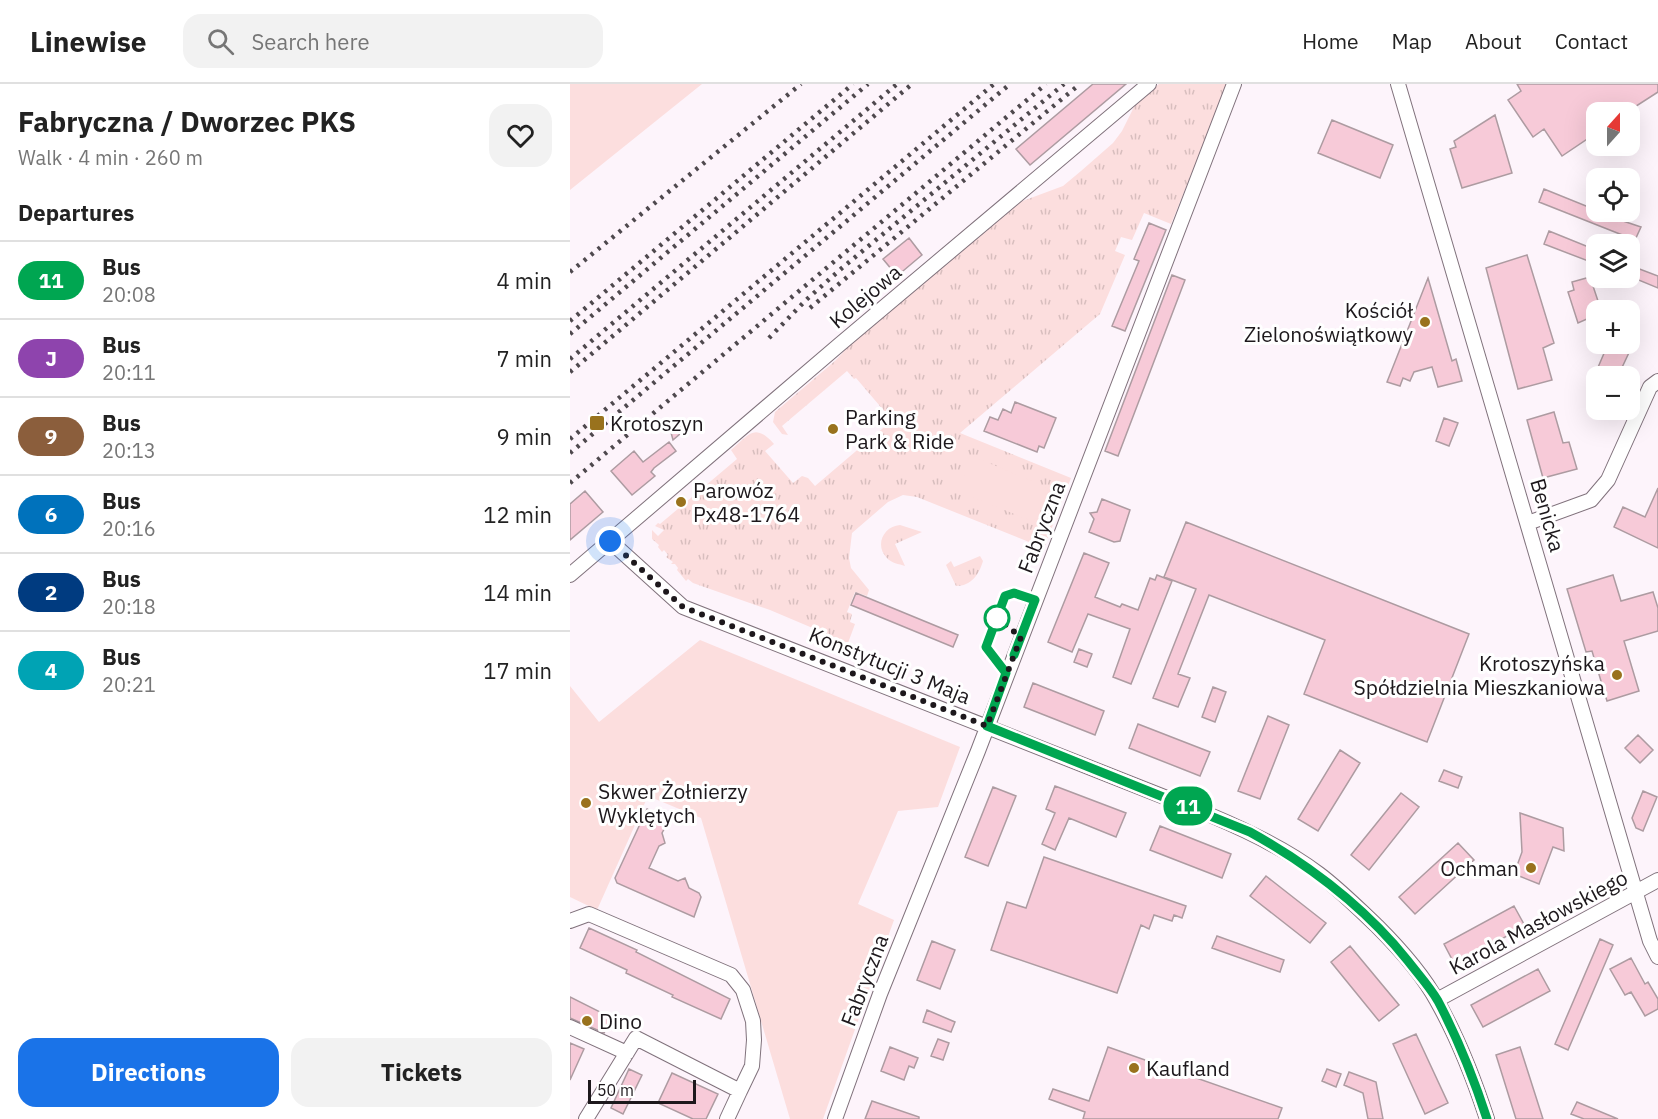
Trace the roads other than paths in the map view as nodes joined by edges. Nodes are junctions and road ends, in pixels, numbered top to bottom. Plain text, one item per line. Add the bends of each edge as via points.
1 (1149, 84) edge
2 (1234, 84) edge
3 (1398, 84) edge
4 (1658, 381) edge
5 (1528, 523) junction
6 (610, 541) junction
7 (570, 575) edge
8 (987, 726) junction
9 (1658, 880) edge
10 (1636, 892) junction
11 (570, 921) edge
12 (1658, 957) edge
13 (1437, 1000) junction
14 (570, 1027) edge
15 (627, 1053) junction
16 (741, 1091) junction
17 (586, 1119) edge
18 (727, 1119) edge
19 (835, 1119) edge
20 (1487, 1119) edge

1 - 6 street, Kolejowa
2 - 8 street, Fabryczna
3 - 5 street, Benicka
4 - 5 street via 1650,387 1608,480 1591,500
5 - 10 street, Benicka
6 - 7 street, Kolejowa
6 - 8 street, Konstytucji 3 Maja via 683,607
8 - 13 street, Konstytucji 3 Maja via 1220,819 1290,854 1319,874 1393,942
8 - 19 street, Fabryczna via 880,994
9 - 10 street, Karola Masłowskiego
10 - 12 street, Benicka
10 - 13 street, Karola Masłowskiego
11 - 16 street via 589,914 731,975 743,990 753,1021 752,1066
13 - 20 street, Konstytucji 3 Maja via 1472,1074
14 - 15 street
15 - 16 street via 636,1038
15 - 17 street
16 - 18 street

